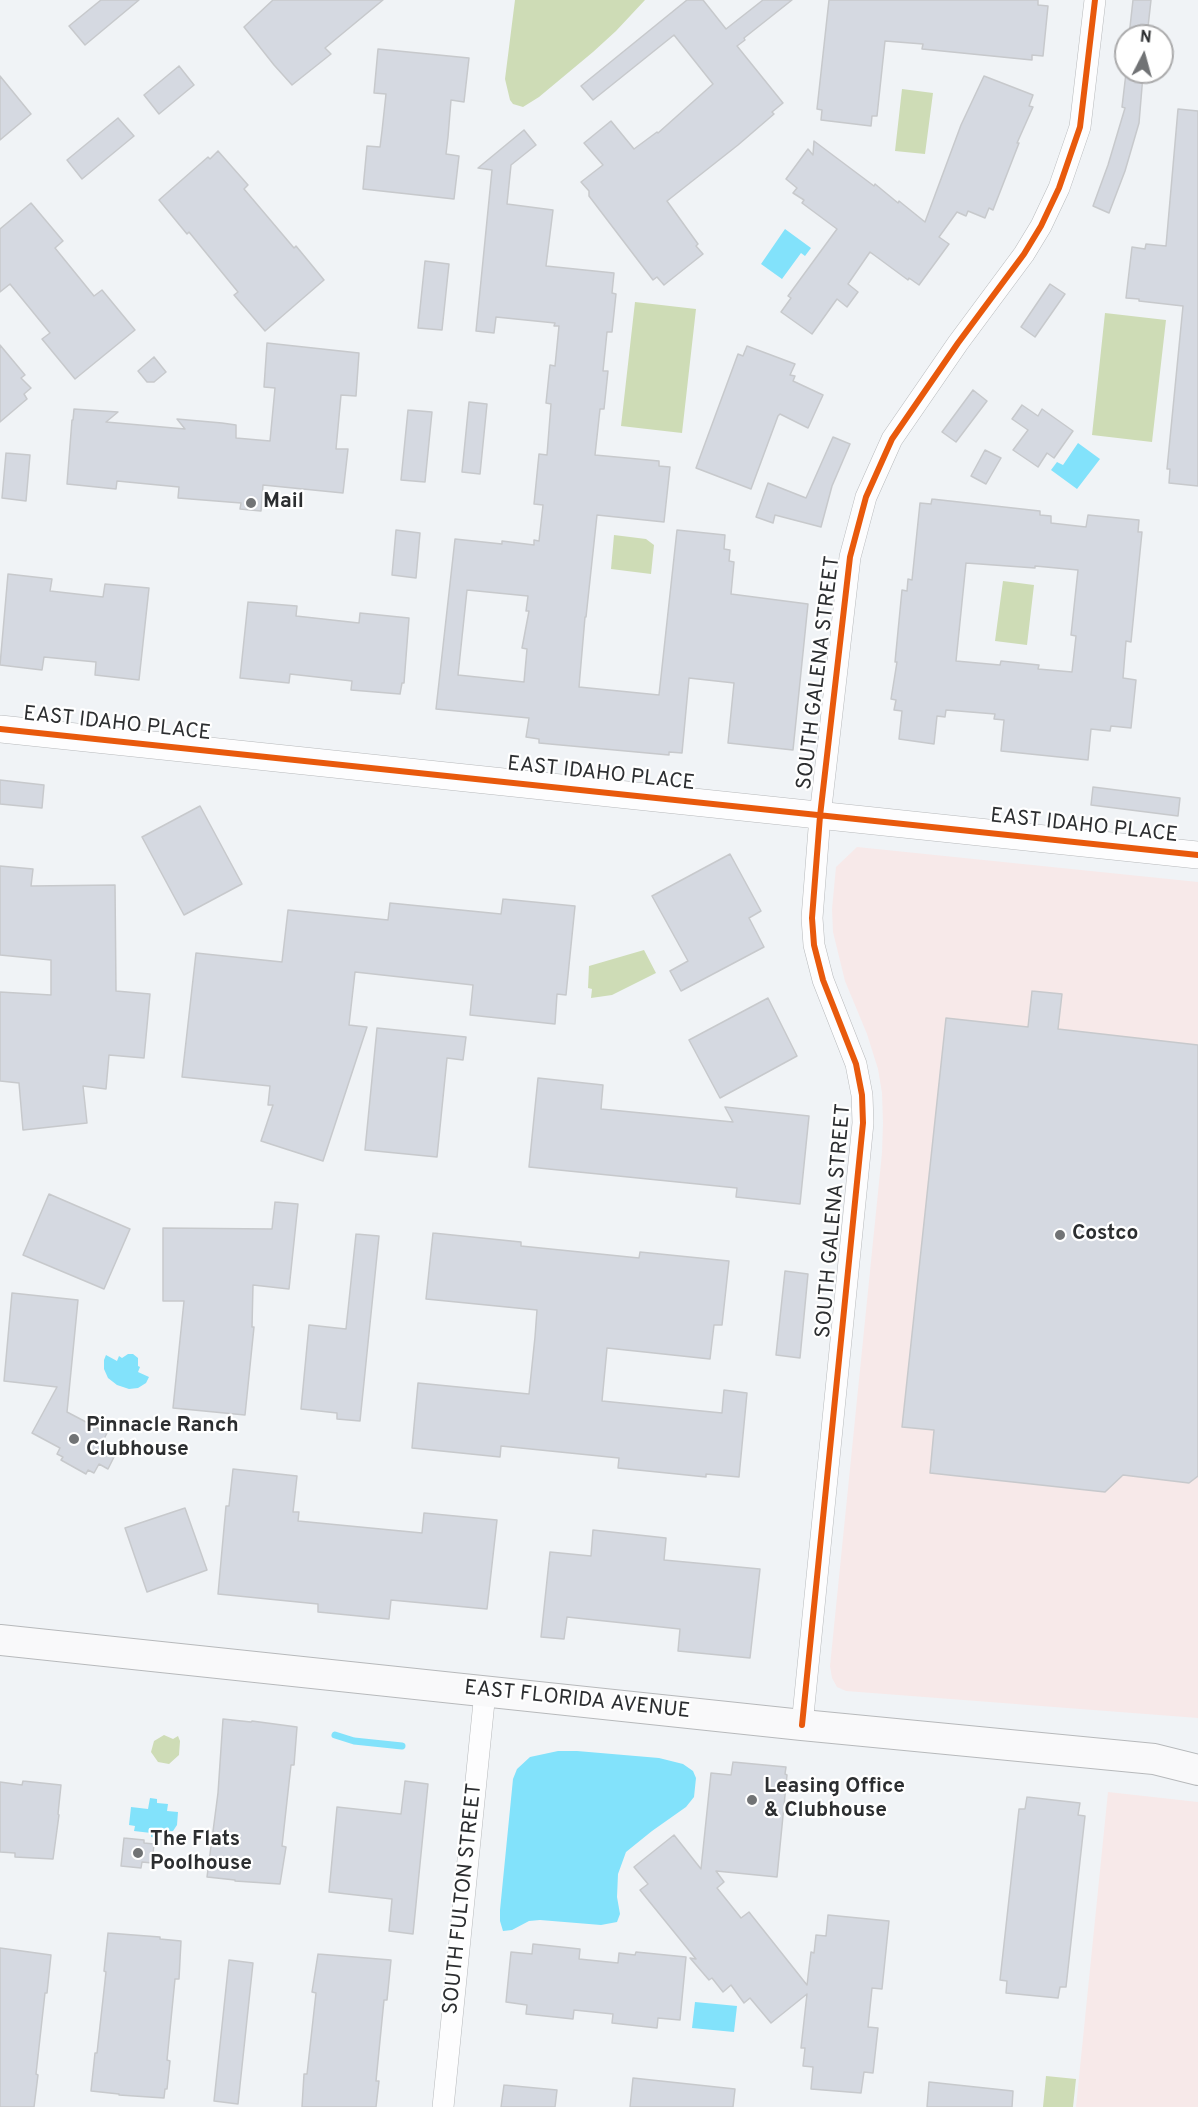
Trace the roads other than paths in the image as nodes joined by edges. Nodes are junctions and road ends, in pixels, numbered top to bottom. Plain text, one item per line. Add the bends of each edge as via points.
1 (1095, 0) edge
2 (0, 729) edge
3 (820, 816) junction
4 (1198, 855) edge
5 (0, 1640) edge
6 (484, 1692) junction
7 (802, 1725) junction
8 (1198, 1757) edge
9 (1154, 1759) junction
10 (1198, 1770) edge
11 (442, 2107) edge

1 - 3 street, SOUTH GALENA STREET via 1080,127 1052,205 1012,272 897,432 866,497 845,586
2 - 3 street, EAST IDAHO PLACE
3 - 4 street, EAST IDAHO PLACE
3 - 7 street, SOUTH GALENA STREET via 812,908 814,945 856,1064 863,1123
5 - 6 main road, EAST FLORIDA AVENUE
6 - 7 main road, EAST FLORIDA AVENUE
6 - 11 street, SOUTH FULTON STREET
7 - 9 main road, EAST FLORIDA AVENUE
8 - 9 main road, EAST FLORIDA AVENUE
9 - 10 main road, EAST FLORIDA AVENUE

